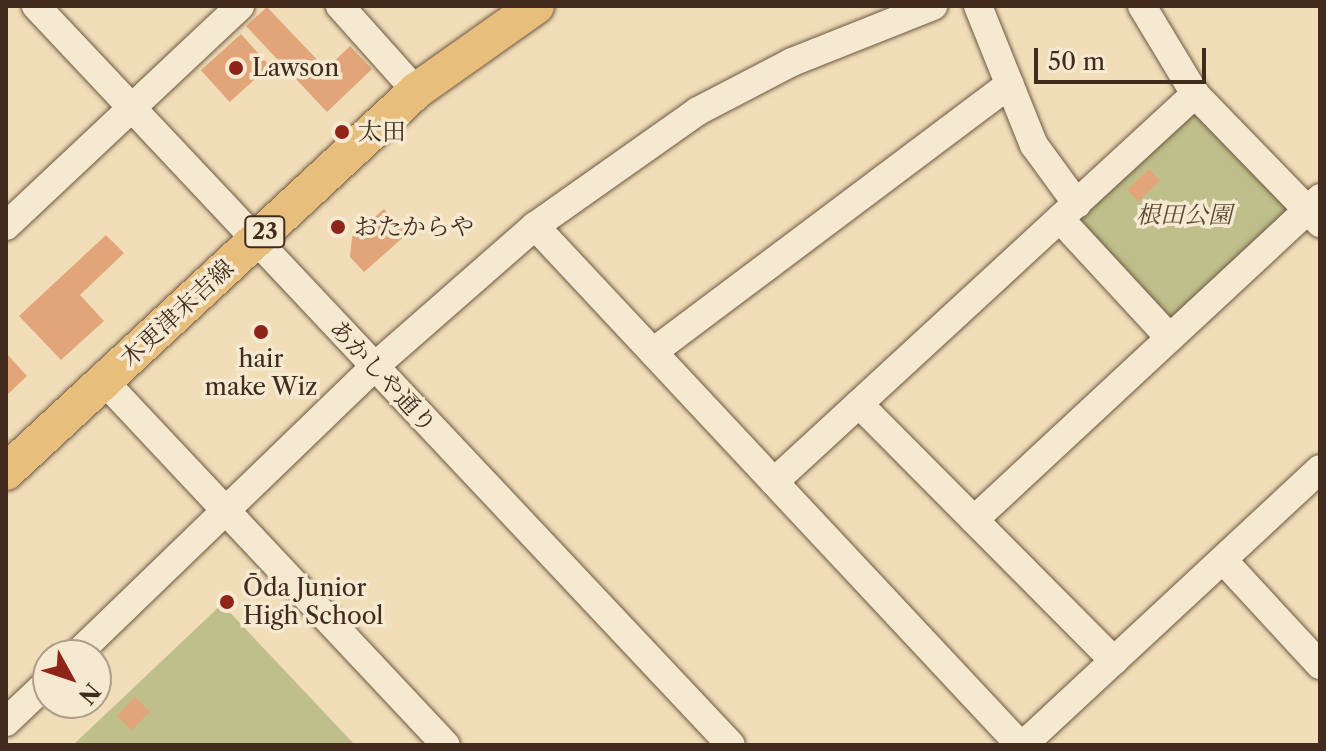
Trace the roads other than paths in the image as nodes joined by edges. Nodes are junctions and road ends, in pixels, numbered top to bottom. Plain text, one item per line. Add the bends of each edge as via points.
1 (36, 6) edge
2 (240, 6) edge
3 (340, 6) edge
4 (536, 6) edge
5 (933, 6) edge
6 (978, 6) edge
7 (1142, 6) edge
8 (1010, 84) junction
9 (416, 91) junction
10 (1195, 94) junction
11 (132, 109) junction
12 (1068, 211) junction
13 (1316, 211) edge
14 (6, 226) edge
15 (535, 226) junction
16 (256, 241) junction
17 (1170, 338) junction
18 (653, 352) junction
19 (374, 367) junction
20 (104, 381) junction
21 (859, 404) junction
22 (1320, 469) edge
23 (6, 472) edge
24 (774, 482) junction
25 (227, 510) junction
26 (974, 520) junction
27 (1223, 560) junction
28 (93, 639) edge
29 (1114, 661) junction
30 (1320, 665) edge
31 (32, 697) edge
32 (6, 722) edge
33 (446, 745) edge
34 (731, 745) edge
35 (1022, 745) edge

1 - 11 street, あかしや通り
2 - 11 street
3 - 9 street
4 - 9 main road, 木更津末吉線 / 23
5 - 15 street via 792,62 698,111
6 - 8 street
7 - 10 street
8 - 12 street
8 - 18 street
9 - 16 main road, 木更津末吉線 / 23
10 - 12 street
10 - 13 street
11 - 14 street
11 - 16 street, あかしや通り
12 - 17 street
12 - 21 street
13 - 17 street
15 - 18 street
15 - 19 street
16 - 19 street, あかしや通り
16 - 20 main road, 木更津末吉線 / 23
17 - 26 street
18 - 24 street
19 - 25 street
19 - 34 street, あかしや通り
20 - 23 main road, 木更津末吉線 / 23
20 - 25 street
21 - 24 street
21 - 26 street
22 - 27 street
24 - 35 street
25 - 28 street
25 - 33 street
26 - 29 street
27 - 29 street
27 - 30 street
29 - 35 street
31 - 32 street

